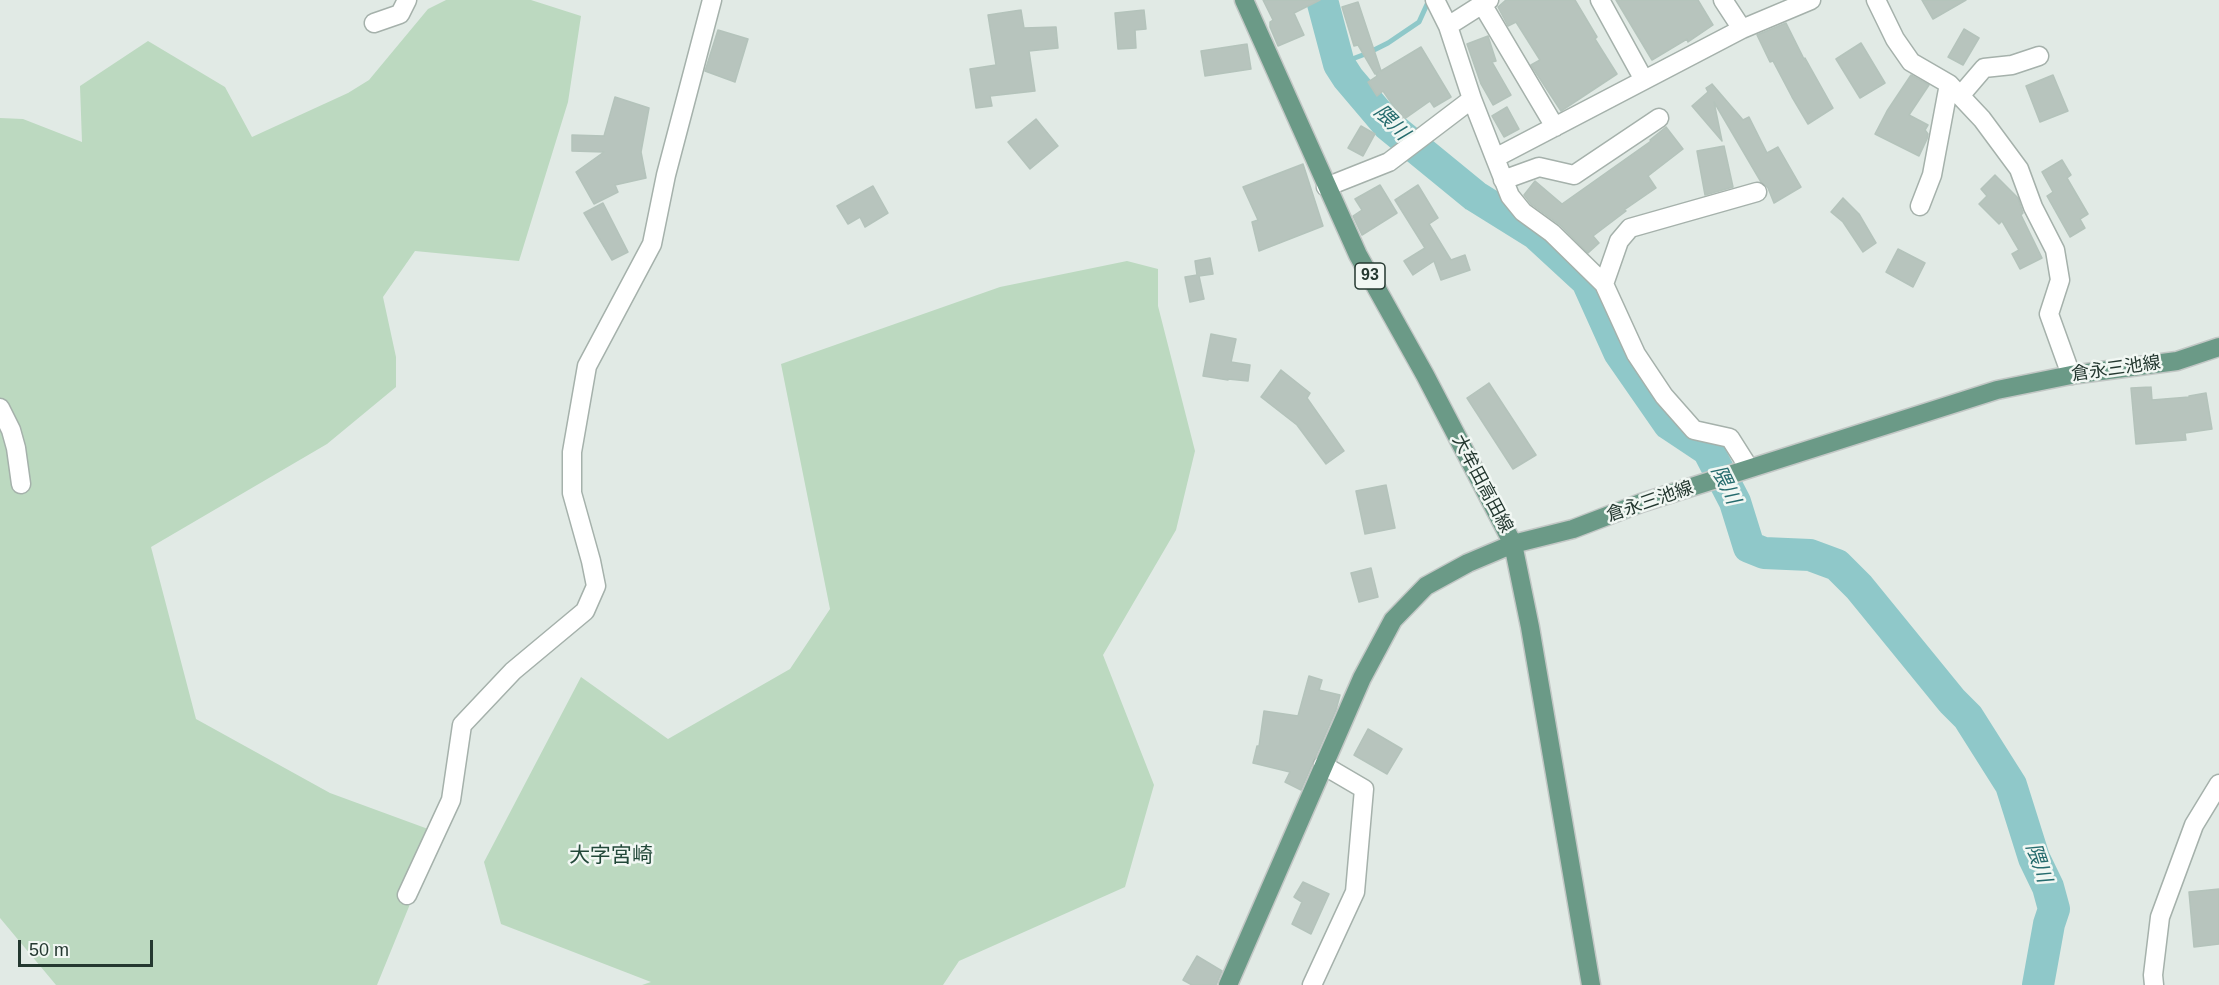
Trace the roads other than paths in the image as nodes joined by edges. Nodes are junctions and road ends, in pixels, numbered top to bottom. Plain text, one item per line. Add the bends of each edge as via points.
1 (407, 0) edge
2 (712, 0) edge
3 (1244, 0) edge
4 (1600, 0) edge
5 (1723, 0) edge
6 (1810, 0) edge
7 (1876, 0) edge
8 (1435, 1) edge
9 (1486, 2) edge
10 (374, 23) dead end
11 (1448, 26) junction
12 (1742, 29) junction
13 (2039, 56) dead end
14 (1644, 80) junction
15 (1955, 90) junction
16 (1472, 99) junction
17 (1659, 118) dead end
18 (1555, 127) junction
19 (1495, 158) junction
20 (1503, 180) junction
21 (1326, 187) junction
22 (1757, 192) dead end
23 (1920, 206) dead end
24 (1604, 284) junction
25 (2219, 346) edge
26 (2071, 375) junction
27 (0, 408) edge
28 (1749, 468) junction
29 (21, 484) dead end
30 (1513, 544) junction
31 (1323, 765) junction
32 (2219, 784) edge
33 (407, 895) dead end
34 (1228, 985) edge
35 (1312, 985) edge
36 (1591, 985) edge
37 (2154, 985) edge

1 - 10 street via 400,14
2 - 33 street via 652,244 587,366 572,452 572,493 596,586 585,610 513,671 462,725 451,800
3 - 21 main road, 大牟田高田線 / 93
4 - 14 street
5 - 12 street
6 - 12 street
7 - 15 street via 1894,39 1911,62
8 - 11 street
9 - 11 street
9 - 18 street
11 - 16 street
12 - 14 street
13 - 15 street via 2012,65 1984,68
14 - 18 street
15 - 23 street
15 - 26 street via 2019,169 2055,250 2060,280 2049,314
16 - 19 street
16 - 21 street via 1389,162
17 - 20 street via 1574,175 1539,167
18 - 19 street
19 - 20 street
20 - 24 street via 1523,212 1552,232
21 - 30 main road, 大牟田高田線 / 93 via 1358,255
22 - 24 street via 1630,228 1619,241
24 - 28 street via 1635,354 1664,396 1694,430 1730,438
25 - 26 main road, 倉永三池線 via 2177,361
26 - 28 main road, 倉永三池線 via 1997,390
27 - 29 street via 16,448
28 - 30 main road, 倉永三池線 via 1573,529
30 - 31 main road, 大牟田高田線 via 1426,586 1394,620 1362,678
30 - 36 main road
31 - 34 main road, 大牟田高田線
31 - 35 street via 1364,789 1355,892
32 - 37 street via 2194,825 2160,917

